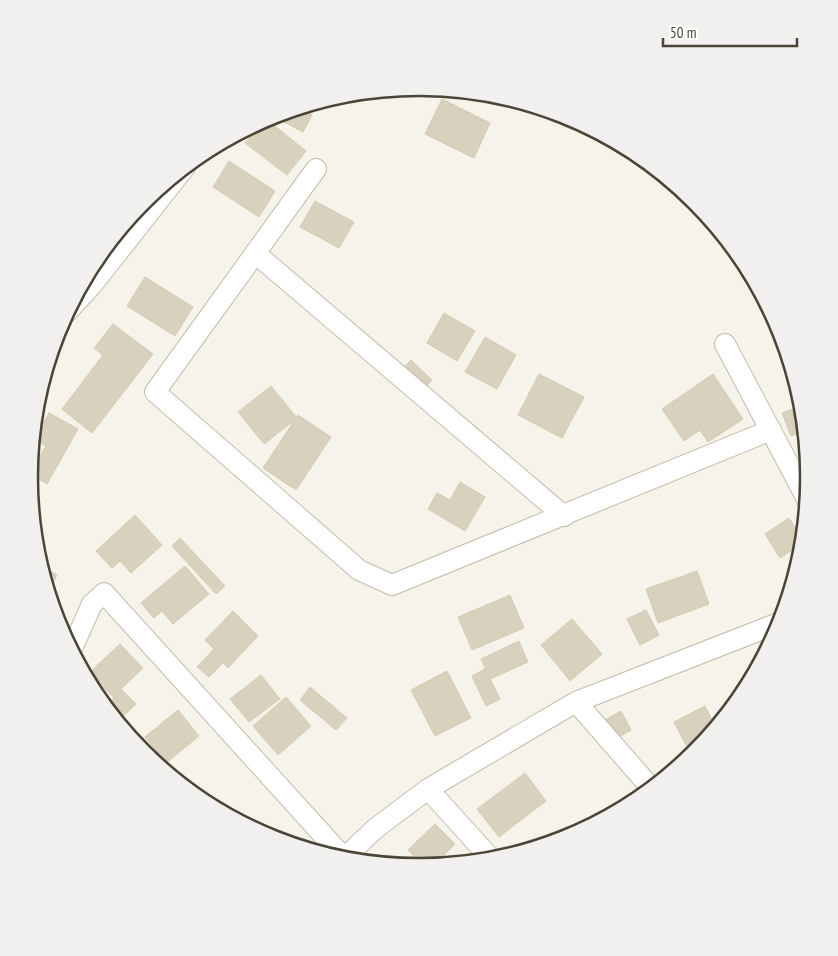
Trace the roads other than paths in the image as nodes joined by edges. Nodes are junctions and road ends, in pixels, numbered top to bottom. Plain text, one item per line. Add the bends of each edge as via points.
1 (316, 170) dead end
2 (163, 194) edge
3 (255, 253) junction
4 (87, 290) edge
5 (725, 344) dead end
6 (770, 430) junction
7 (800, 486) edge
8 (564, 516) junction
9 (770, 626) edge
10 (75, 642) edge
11 (576, 702) junction
12 (647, 784) edge
13 (428, 789) junction
14 (335, 850) edge
15 (350, 853) edge
16 (487, 853) edge

1 - 3 street
2 - 4 street
3 - 8 street
3 - 8 street via 155,392 359,570 392,585
5 - 6 street
6 - 7 street
6 - 8 street
9 - 11 street
10 - 14 street via 92,604 104,593
11 - 12 street
11 - 13 street
13 - 15 street via 376,828
13 - 16 street

